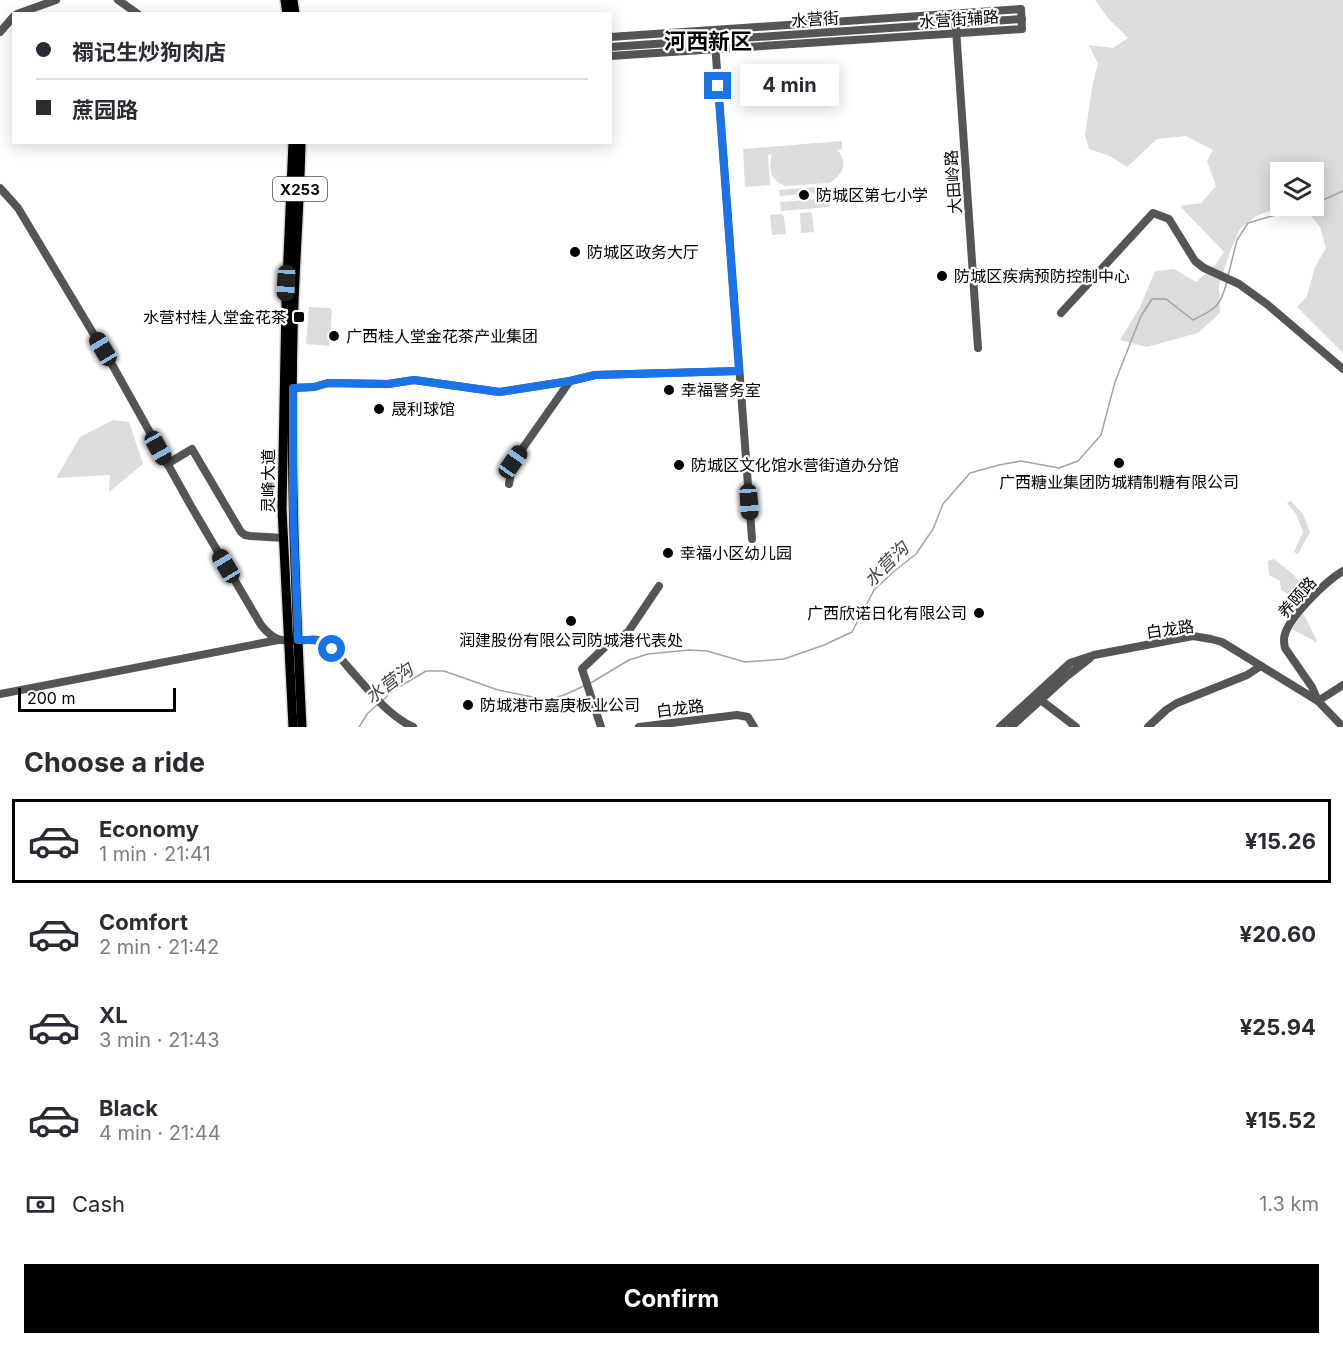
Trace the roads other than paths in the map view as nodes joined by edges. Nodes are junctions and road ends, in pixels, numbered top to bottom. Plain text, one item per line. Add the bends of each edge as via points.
1 (56, 0) edge
2 (118, 0) edge
3 (23, 12) edge
4 (135, 12) edge
5 (955, 13) junction
6 (12, 18) edge
7 (1022, 19) junction
8 (956, 23) junction
9 (714, 30) junction
10 (0, 32) edge
11 (956, 33) junction
12 (612, 37) edge
13 (715, 40) junction
14 (612, 47) edge
15 (715, 49) junction
16 (612, 56) edge
17 (293, 144) edge
18 (301, 144) edge
19 (0, 188) edge
20 (293, 236) junction
21 (1061, 314) dead end
22 (978, 348) dead end
23 (1343, 369) edge
24 (739, 371) junction
25 (570, 381) junction
26 (293, 388) junction
27 (167, 464) junction
28 (509, 484) dead end
29 (284, 538) junction
30 (752, 539) dead end
31 (1343, 571) edge
32 (659, 586) dead end
33 (278, 640) junction
34 (293, 640) junction
35 (1261, 666) junction
36 (1343, 685) edge
37 (0, 694) edge
38 (1038, 698) junction
39 (1318, 701) junction
40 (293, 727) edge
41 (302, 727) edge
42 (413, 727) edge
43 (601, 727) edge
44 (639, 727) edge
45 (754, 727) edge
46 (1000, 727) edge
47 (1011, 727) edge
48 (1076, 727) edge
49 (1148, 727) edge
50 (1343, 727) edge

1 - 3 street
2 - 4 street
5 - 7 street, 水营街辅路 via 1021,9
5 - 8 street, 大田岭路
5 - 9 street, 水营街辅路
6 - 10 street
7 - 8 street, 水营街
7 - 11 street, 水营街辅路 via 1022,28
8 - 11 street, 大田岭路
8 - 13 street, 水营街
9 - 12 street, 水营街辅路
9 - 13 street
11 - 15 street, 水营街辅路
11 - 22 street, 大田岭路
13 - 14 street, 水营街
13 - 15 street
15 - 16 street, 水营街辅路
15 - 24 street
17 - 20 main road, X253
18 - 20 main road, X253
19 - 27 street via 18,208
20 - 26 main road, 灵峰大道
20 - 29 main road, 灵峰大道 via 285,303
21 - 23 street via 1152,213 1169,219 1195,261 1239,284 1268,305
24 - 25 street via 595,375
24 - 30 street
25 - 26 street via 500,392 414,380
25 - 28 street via 513,462
26 - 34 main road, 灵峰大道
27 - 29 street via 192,449 241,532
27 - 33 street via 261,625
29 - 34 main road, 灵峰大道
31 - 39 street, 养颐路 via 1304,606 1284,637 1286,648
32 - 43 street via 628,632 582,669
33 - 34 street
33 - 37 street
34 - 40 main road, 灵峰大道
34 - 41 main road, 灵峰大道
34 - 42 street via 315,639 325,643 375,697
35 - 38 street, 白龙路 via 1222,642 1193,636 1070,663
35 - 39 street, 白龙路
35 - 49 street via 1176,703
36 - 39 street
38 - 46 street, 白龙路
38 - 47 street
38 - 48 street
39 - 50 street, 白龙路
44 - 45 street, 白龙路 via 737,715 748,717

